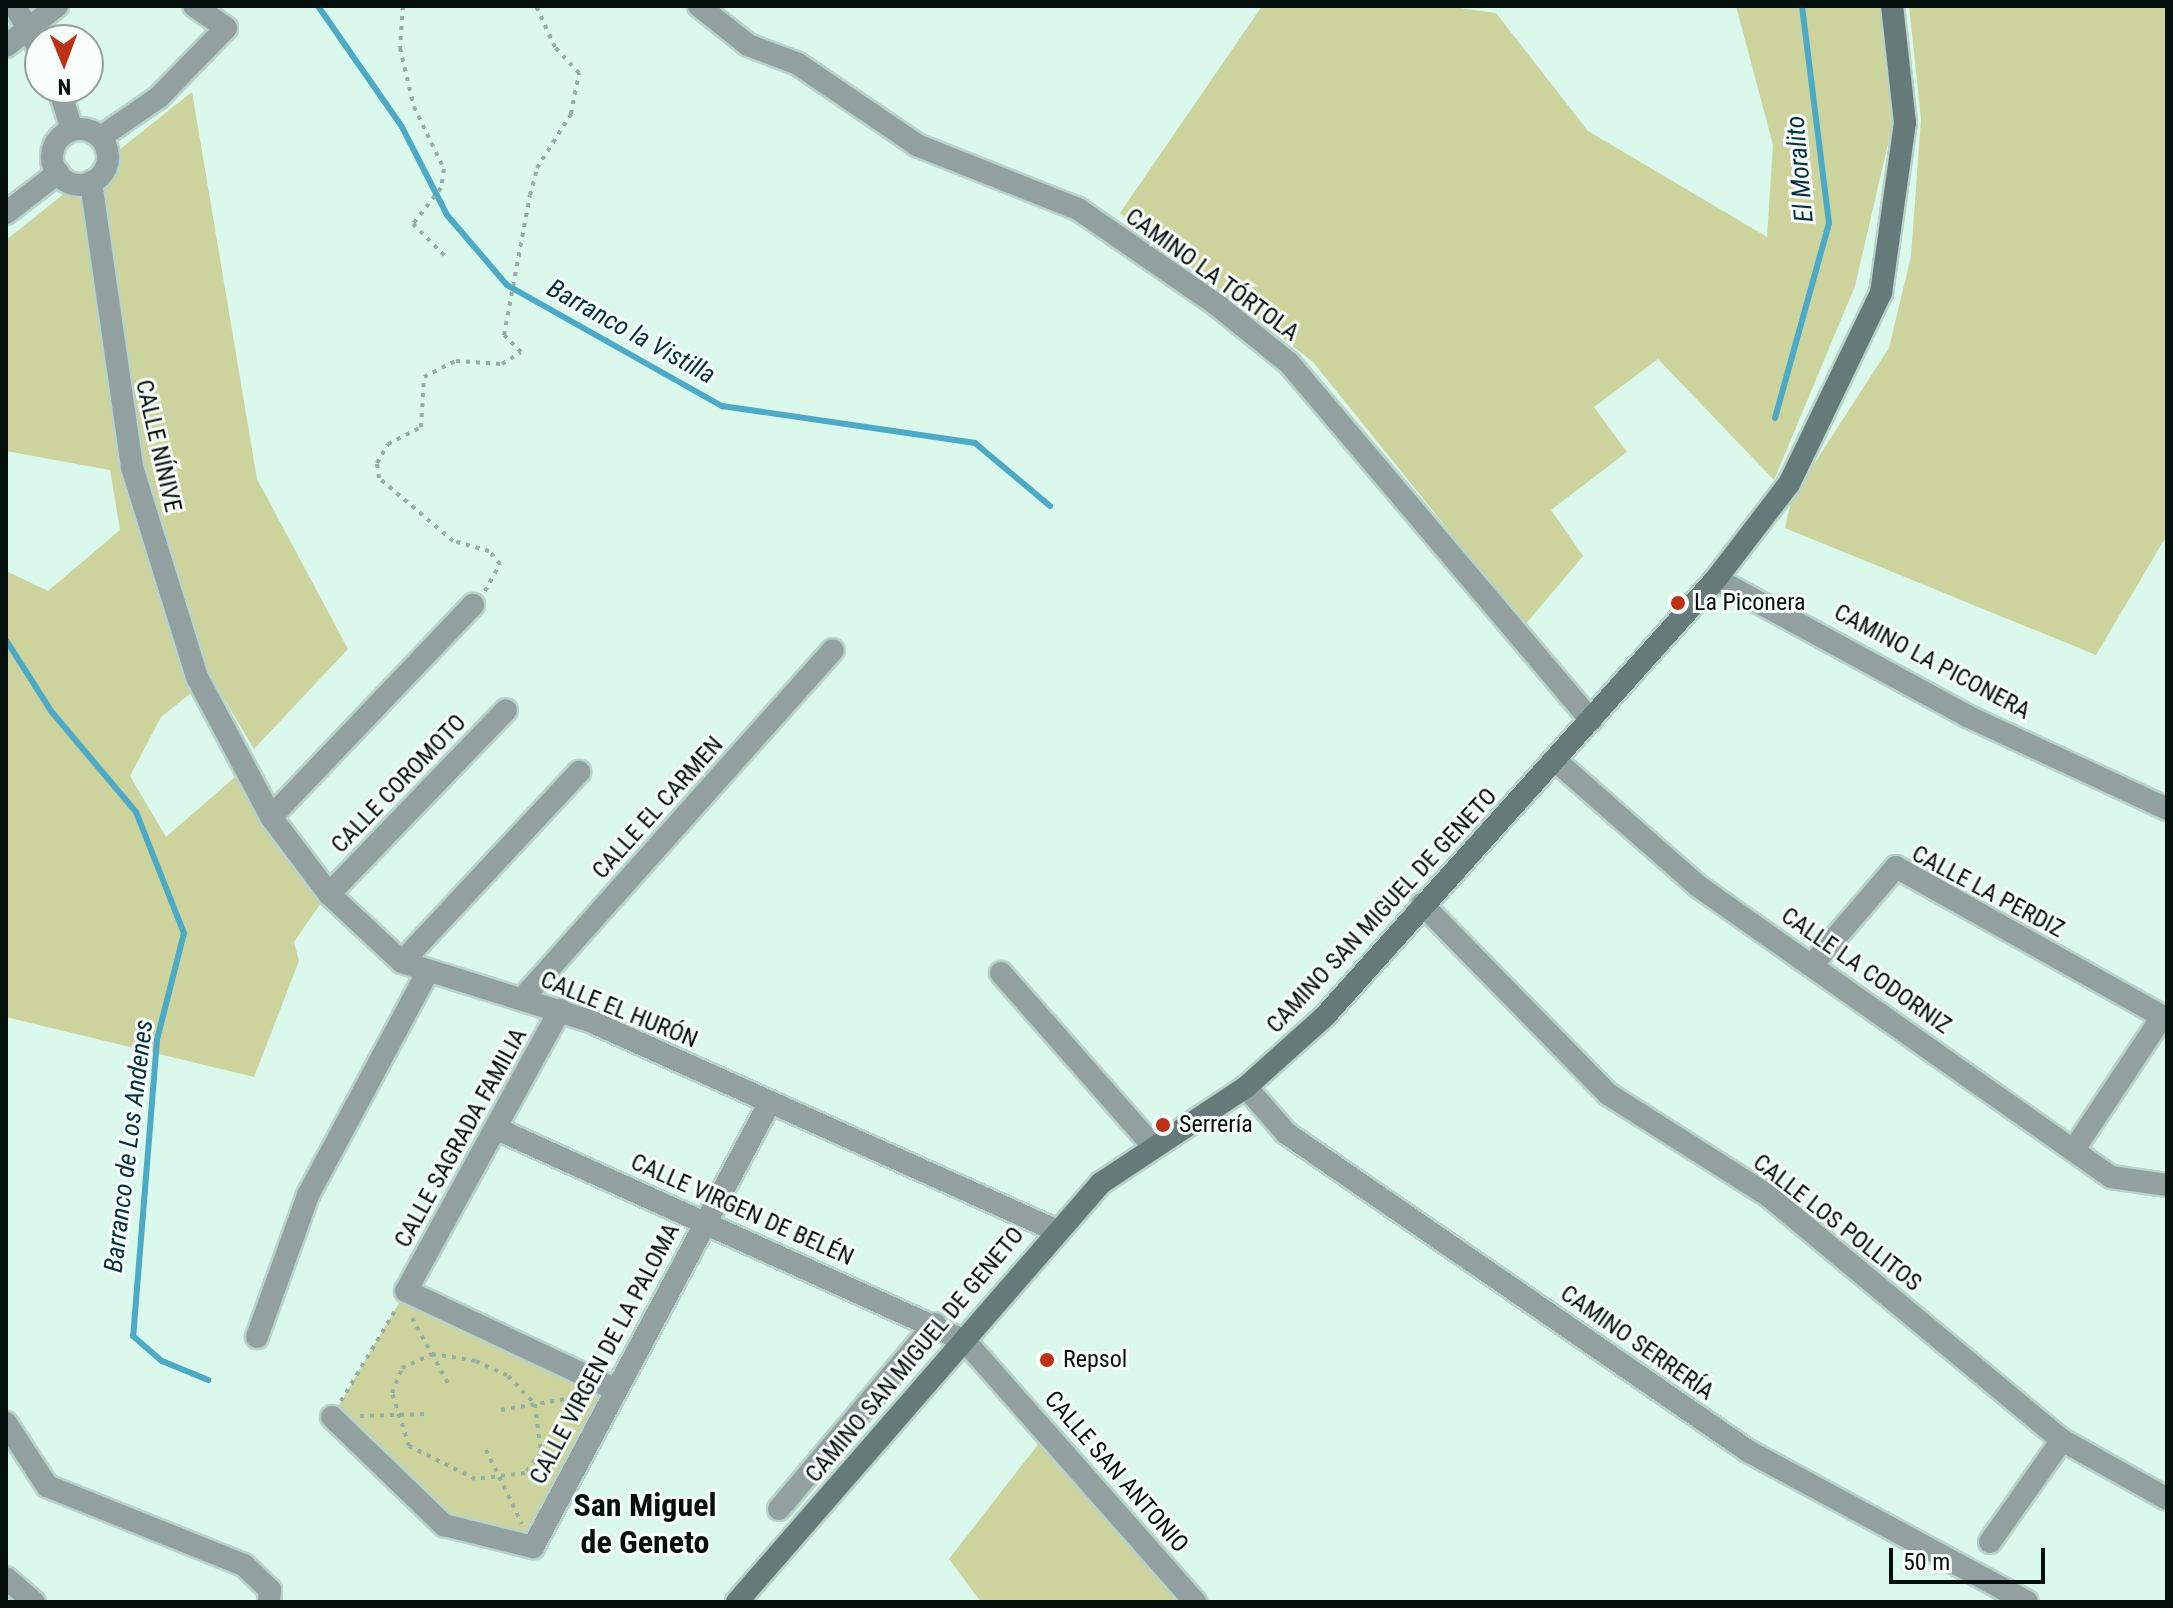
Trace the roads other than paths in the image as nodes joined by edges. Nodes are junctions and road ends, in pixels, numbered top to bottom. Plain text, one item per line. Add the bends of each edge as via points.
1 (15, 6) edge
2 (57, 6) edge
3 (194, 6) edge
4 (699, 6) edge
5 (1892, 6) edge
6 (26, 24) edge
7 (33, 24) edge
8 (24, 31) edge
9 (6, 46) edge
10 (64, 104) edge
11 (72, 130) junction
12 (101, 137) junction
13 (58, 173) junction
14 (91, 182) junction
15 (6, 213) edge
16 (1716, 579) junction
17 (473, 605) road end
18 (833, 650) dead end
19 (506, 710) dead end
20 (215, 712) joint
21 (1591, 720) junction
22 (1555, 760) junction
23 (579, 772) dead end
24 (2167, 809) edge
25 (271, 817) junction
26 (329, 894) junction
27 (1422, 904) junction
28 (402, 962) junction
29 (1812, 965) junction
30 (427, 973) junction
31 (1001, 973) dead end
32 (522, 999) junction
33 (560, 1010) junction
34 (2165, 1018) edge
35 (1246, 1087) junction
36 (770, 1102) junction
37 (497, 1129) junction
38 (1152, 1145) junction
39 (2075, 1148) junction
40 (2167, 1185) edge
41 (704, 1221) junction
42 (1055, 1230) junction
43 (935, 1324) junction
44 (257, 1337) dead end
45 (965, 1341) junction
46 (616, 1390) junction
47 (332, 1417) road end
48 (6, 1423) edge
49 (2062, 1440) junction
50 (2167, 1499) edge
51 (779, 1509) dead end
52 (1990, 1542) dead end
53 (6, 1578) edge
54 (34, 1602) edge
55 (269, 1602) edge
56 (737, 1602) edge
57 (1195, 1602) edge
58 (2027, 1602) edge

1 - 6 street
2 - 7 street
3 - 12 street via 226,28 159,97
4 - 21 street, CAMINO LA TÓRTOLA via 748,45 798,64 917,145 1078,209 1217,305 1289,363
5 - 16 main road, CAMINO SAN MIGUEL DE GENETO via 1905,123 1881,293 1789,484
8 - 9 street
10 - 11 street
11 - 12 street
11 - 13 street via 54,147
12 - 14 street via 108,163
13 - 14 street via 73,183
13 - 15 street
14 - 20 street, CALLE NÍNIVE via 132,467 197,677
16 - 21 main road, CAMINO SAN MIGUEL DE GENETO
16 - 24 street, CAMINO LA PICONERA via 1967,716
17 - 25 street
18 - 32 street, CALLE EL CARMEN
19 - 26 street, CALLE COROMOTO
20 - 25 street, CALLE EL HURÓN
21 - 22 main road, CAMINO SAN MIGUEL DE GENETO
22 - 27 main road, CAMINO SAN MIGUEL DE GENETO
22 - 29 street, CALLE LA CODORNIZ via 1698,886
23 - 28 street
25 - 26 street, CALLE EL HURÓN
26 - 28 street, CALLE EL HURÓN
27 - 35 main road, CAMINO SAN MIGUEL DE GENETO via 1325,1016
27 - 49 street, CALLE LOS POLLITOS via 1608,1094 1770,1197
28 - 30 street, CALLE EL HURÓN
29 - 34 street, CALLE LA PERDIZ via 1896,867
29 - 39 street, CALLE LA CODORNIZ
30 - 32 street, CALLE EL HURÓN
30 - 44 street via 308,1195
31 - 38 street
32 - 33 street, CALLE EL HURÓN
33 - 36 street, CALLE EL HURÓN
33 - 37 street, CALLE SAGRADA FAMILIA
34 - 39 street
35 - 38 main road, CAMINO SAN MIGUEL DE GENETO
35 - 58 street, CAMINO SERRERÍA via 1286,1133 1748,1451
36 - 41 street, CALLE VIRGEN DE LA PALOMA
36 - 42 street, CALLE EL HURÓN
37 - 41 street, CALLE VIRGEN DE BELÉN
37 - 46 street, CALLE SAGRADA FAMILIA via 406,1291
38 - 42 main road, CAMINO SAN MIGUEL DE GENETO
39 - 40 street, CALLE LA CODORNIZ via 2111,1177
41 - 43 street, CALLE VIRGEN DE BELÉN
41 - 46 street, CALLE VIRGEN DE LA PALOMA
42 - 45 main road, CAMINO SAN MIGUEL DE GENETO
43 - 45 street, CALLE VIRGEN DE BELÉN
43 - 51 street
45 - 56 main road, CAMINO SAN MIGUEL DE GENETO
45 - 57 street, CALLE SAN ANTONIO
46 - 47 street, CALLE VIRGEN DE LA PALOMA via 533,1547 444,1525
48 - 55 street via 47,1486 244,1565 270,1590
49 - 50 street, CALLE LOS POLLITOS
49 - 52 street
53 - 54 street

